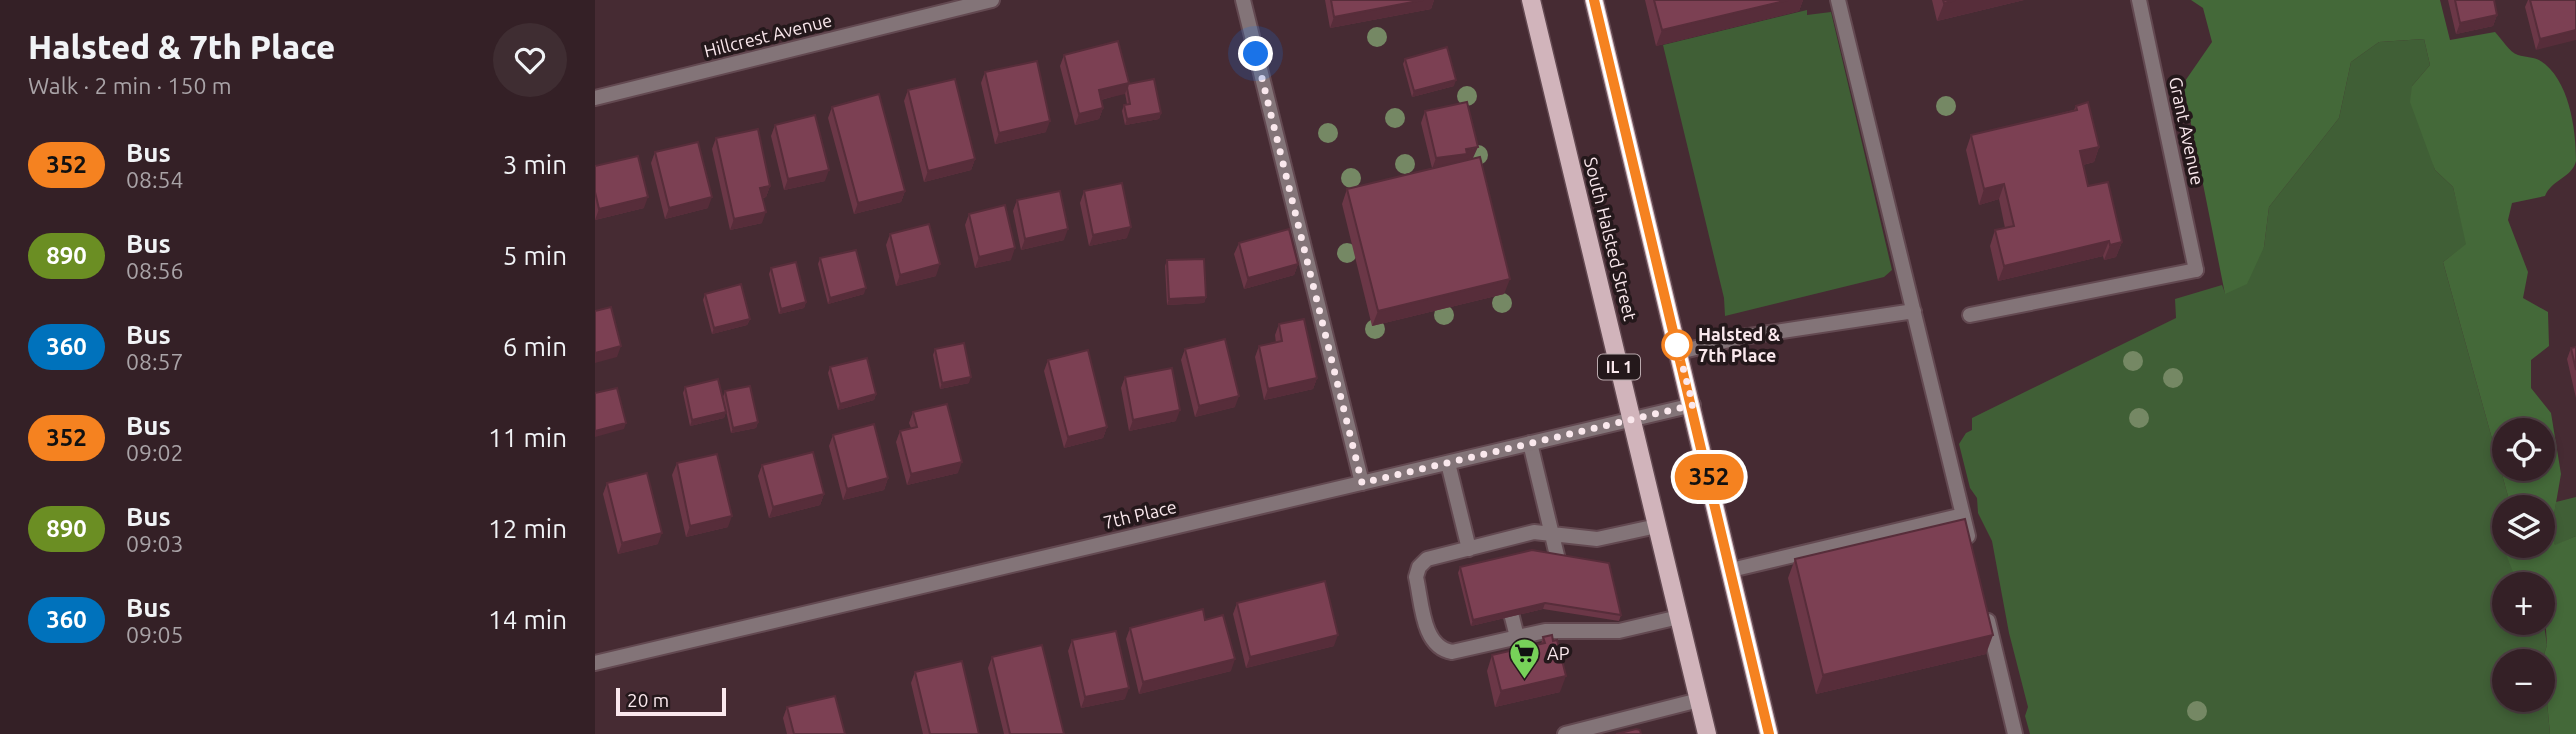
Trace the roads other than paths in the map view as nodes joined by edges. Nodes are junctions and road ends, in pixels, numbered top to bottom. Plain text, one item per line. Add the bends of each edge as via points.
1 (992, 0) edge
2 (1243, 0) edge
3 (1531, 0) edge
4 (1594, 0) edge
5 (1838, 0) edge
6 (2139, 0) edge
7 (595, 98) edge
8 (1914, 312) junction
9 (1970, 315) dead end
10 (1679, 352) junction
11 (1693, 405) junction
12 (1632, 419) junction
13 (1530, 443) junction
14 (1448, 463) junction
15 (1362, 483) junction
16 (1963, 515) junction
17 (1657, 526) junction
18 (1552, 534) junction
19 (1469, 549) junction
20 (1972, 553) edge
21 (1559, 564) edge
22 (1731, 570) junction
23 (1985, 605) edge
24 (1571, 615) edge
25 (1512, 617) edge
26 (1679, 617) junction
27 (1574, 632) junction
28 (1517, 637) junction
29 (595, 663) edge
30 (1699, 700) junction
31 (1565, 734) edge
32 (1707, 734) edge
33 (1769, 734) edge
34 (2015, 734) edge

1 - 7 street, Hillcrest Avenue
2 - 15 street
3 - 12 main road, South Halsted Street / IL 1
4 - 10 main road
5 - 8 street
6 - 9 street, Grant Avenue via 2196,270
8 - 10 street via 1742,337
8 - 16 street
10 - 11 main road
11 - 12 street, 7th Place
11 - 22 main road
12 - 13 street, 7th Place
12 - 17 main road, South Halsted Street / IL 1
13 - 14 street, 7th Place
13 - 18 street
14 - 15 street, 7th Place
14 - 19 street
15 - 29 street, 7th Place
16 - 20 street
16 - 22 street
17 - 18 street via 1597,539
17 - 26 main road, South Halsted Street / IL 1
18 - 19 street via 1534,532 1496,549
18 - 21 street
19 - 28 street via 1427,559 1419,567 1416,577 1431,641 1439,650 1452,652
22 - 33 main road
23 - 34 street
24 - 27 street
25 - 28 street
26 - 27 street via 1619,631
26 - 30 main road, South Halsted Street / IL 1
27 - 28 street via 1545,631
30 - 31 street
30 - 32 main road, South Halsted Street / IL 1

